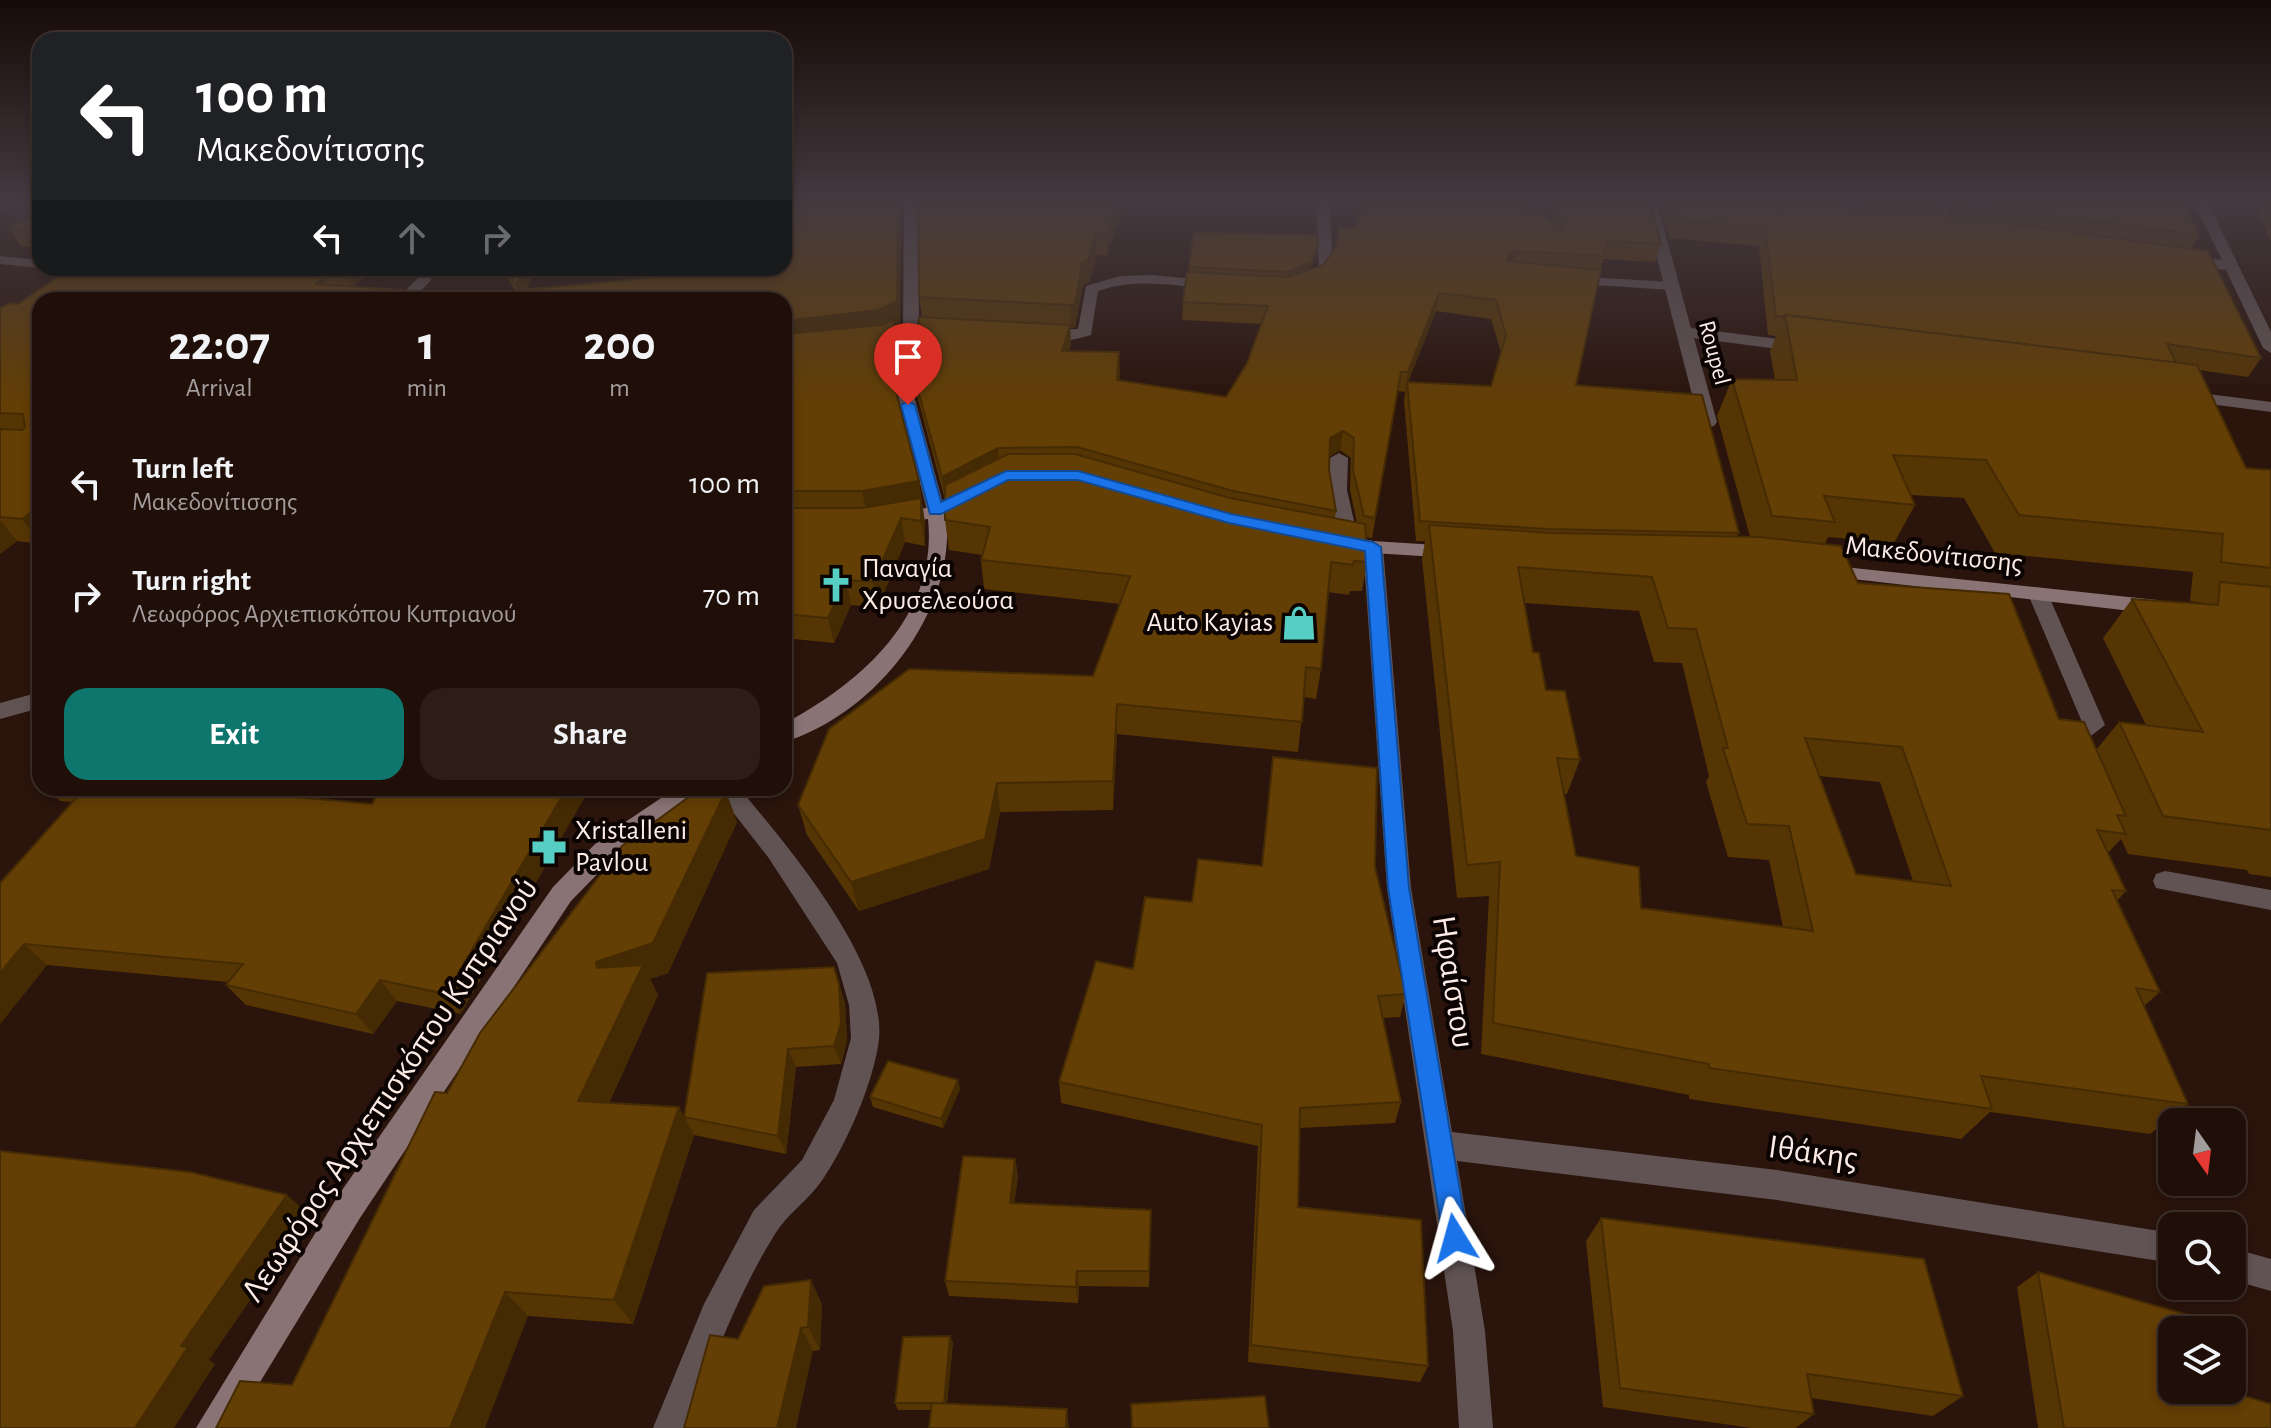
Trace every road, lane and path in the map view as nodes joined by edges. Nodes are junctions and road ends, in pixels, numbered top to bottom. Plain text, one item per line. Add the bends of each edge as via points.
1 (911, 270) edge
2 (1326, 270) edge
3 (1668, 270) edge
4 (2233, 270) edge
5 (425, 276) edge
6 (1556, 279) edge
7 (1228, 285) edge
8 (1672, 286) junction
9 (1299, 287) edge
10 (406, 292) edge
11 (1684, 332) junction
12 (1025, 334) edge
13 (2271, 348) edge
14 (1827, 350) edge
15 (2160, 393) edge
16 (2271, 407) edge
17 (1712, 439) edge
18 (1339, 458) edge
19 (995, 480) edge
20 (936, 511) junction
21 (880, 522) edge
22 (1319, 537) edge
23 (1361, 545) junction
24 (1465, 553) edge
25 (1806, 569) edge
26 (2038, 594) junction
27 (2178, 610) edge
28 (32, 702) edge
29 (0, 711) edge
30 (792, 730) edge
31 (2078, 771) edge
32 (681, 796) edge
33 (733, 796) edge
34 (2165, 881) dead end
35 (2271, 900) edge
36 (1441, 1145) junction
37 (2158, 1246) edge
38 (2246, 1268) edge
39 (2271, 1275) edge
40 (213, 1428) edge
41 (670, 1428) edge
42 (1476, 1428) edge

1 - 20 street via 904,388
2 - 9 street via 1319,280
3 - 8 street, Roupel
4 - 13 street
5 - 10 street
6 - 8 street
7 - 12 street via 1124,280 1102,284 1091,289 1085,332
8 - 11 street, Roupel
11 - 14 street
11 - 17 street, Roupel
15 - 16 street
18 - 23 street, Ηφαίστου via 1338,490
19 - 20 main road
20 - 21 main road
20 - 30 main road via 940,562 928,599 908,631 859,687
22 - 23 main road
23 - 24 main road
23 - 36 street, Ηφαίστου via 1399,888
25 - 26 main road, Μακεδονίτισσης
26 - 27 main road, Μακεδονίτισσης
26 - 31 street via 2094,725 2066,743
28 - 29 street
32 - 40 main road, Λεωφόρος Αρχιεπισκόπου Κυπριανού via 609,846 543,919 357,1194
33 - 41 street via 777,850 849,960 865,1038 847,1103 812,1170 765,1221 715,1315
34 - 35 street
36 - 37 street, Ιθάκης via 1777,1185
36 - 42 street, Ηφαίστου via 1469,1331
38 - 39 street

